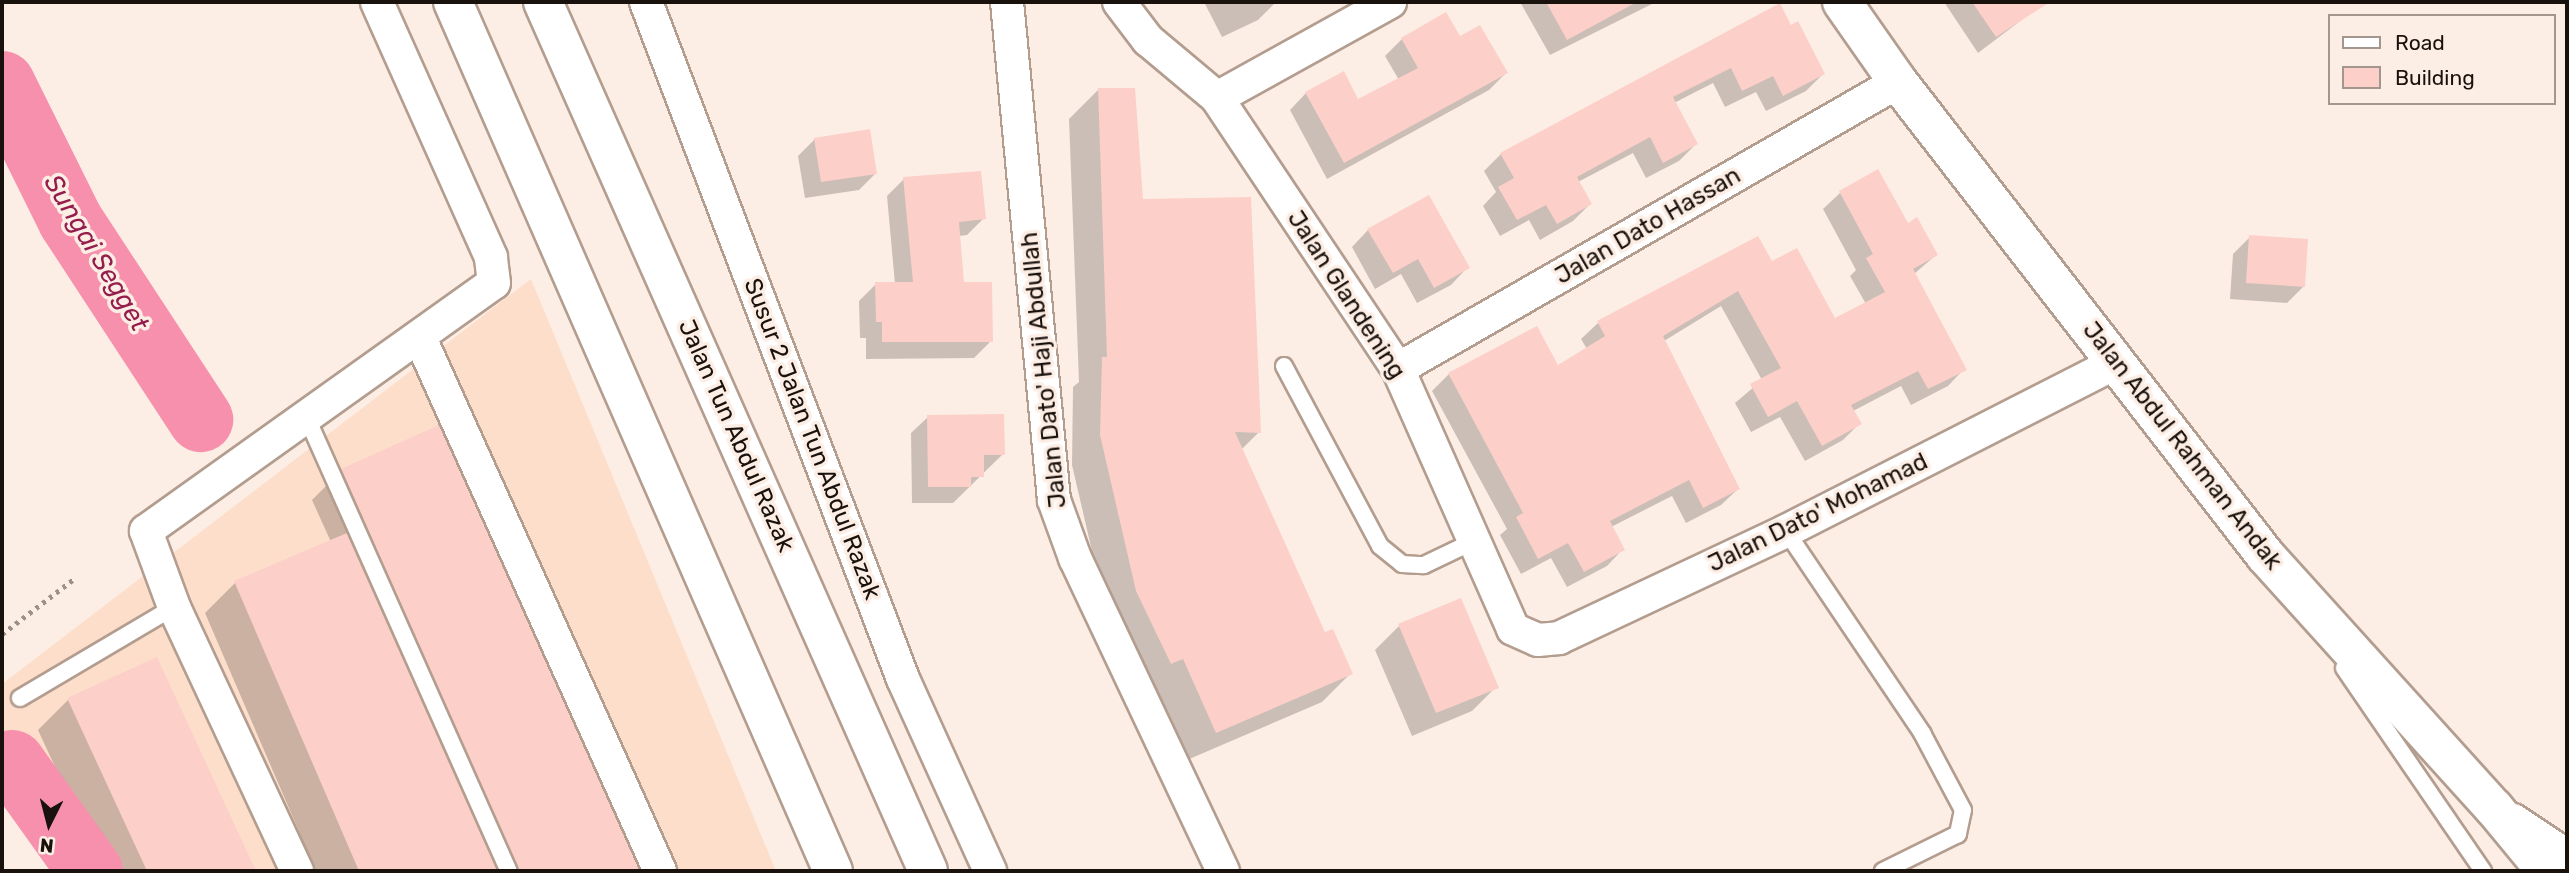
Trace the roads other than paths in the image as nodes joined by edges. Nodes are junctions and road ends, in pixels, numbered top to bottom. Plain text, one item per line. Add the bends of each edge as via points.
1 (377, 2) edge
2 (453, 2) edge
3 (543, 2) edge
4 (646, 2) edge
5 (1007, 2) edge
6 (1119, 2) edge
7 (1390, 2) edge
8 (1842, 2) edge
9 (1898, 82) junction
10 (1217, 99) junction
11 (420, 338) junction
12 (2117, 362) junction
13 (1284, 366) dead end
14 (1398, 369) junction
15 (307, 418) junction
16 (1786, 531) junction
17 (1474, 541) junction
18 (2265, 555) junction
19 (174, 607) junction
20 (1513, 629) joint
21 (20, 698) dead end
22 (2494, 808) junction
23 (2567, 856) edge
24 (297, 871) edge
25 (509, 871) edge
26 (660, 871) edge
27 (833, 871) edge
28 (928, 871) edge
29 (990, 871) edge
30 (1223, 871) edge
31 (1883, 871) edge
32 (2483, 871) edge
33 (2530, 871) edge
34 (2546, 871) edge

1 - 11 street via 495,270 489,290
2 - 27 main road
3 - 28 main road, Jalan Tun Abdul Razak
4 - 29 street, Susur 2 Jalan Tun Abdul Razak via 903,679
5 - 30 street, Jalan Dato' Haji Abdullah via 1054,499 1075,558
6 - 10 street, Jalan Glandening via 1148,40
7 - 10 street
8 - 9 main road, Jalan Abdul Rahman Andak
9 - 12 main road, Jalan Abdul Rahman Andak
9 - 14 street, Jalan Dato Hassan
10 - 14 street, Jalan Glandening
11 - 15 street
11 - 26 street
12 - 16 street, Jalan Dato' Mohamad
12 - 18 main road, Jalan Abdul Rahman Andak
13 - 17 lane via 1380,546 1402,564 1424,565
14 - 17 street, Jalan Glandening
15 - 19 street via 146,531
15 - 25 lane
16 - 20 street, Jalan Dato' Mohamad via 1559,638 1538,639
16 - 31 lane via 1922,733 1963,810 1958,834
17 - 20 street, Jalan Glandening
18 - 22 main road, Jalan Abdul Rahman Andak
18 - 32 lane
19 - 21 lane
19 - 24 street
22 - 23 street
22 - 33 street
22 - 34 main road, Jalan Abdul Rahman Andak

